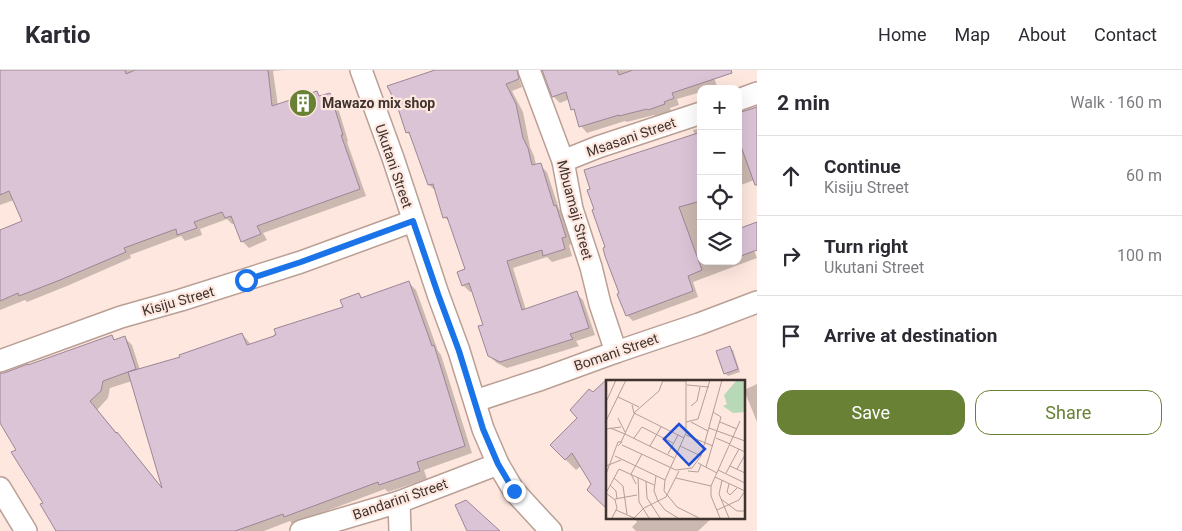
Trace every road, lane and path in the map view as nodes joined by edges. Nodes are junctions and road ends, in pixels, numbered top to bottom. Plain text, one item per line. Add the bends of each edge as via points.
1 (361, 70) edge
2 (529, 70) edge
3 (757, 93) edge
4 (742, 99) edge
5 (697, 114) edge
6 (563, 161) junction
7 (413, 221) junction
8 (757, 302) edge
9 (616, 352) junction
10 (0, 361) edge
11 (475, 401) junction
12 (498, 464) junction
13 (0, 488) edge
14 (399, 502) junction
15 (26, 531) edge
16 (301, 531) edge
17 (400, 531) edge
18 (551, 531) edge

1 - 7 street, Ukutani Street
2 - 6 street, Mbuamaji Street
3 - 4 street
5 - 6 street, Msasani Street
6 - 9 street, Mbuamaji Street via 572,209
7 - 10 street, Kisiju Street via 292,265 122,317
7 - 11 street, Ukutani Street
8 - 9 street, Bomani Street
9 - 11 street, Bomani Street
11 - 12 street, Ukutani Street
12 - 14 street, Bandarini Street
12 - 18 street, Ukutani Street via 514,491
13 - 15 street
14 - 16 street, Bandarini Street
14 - 17 street

